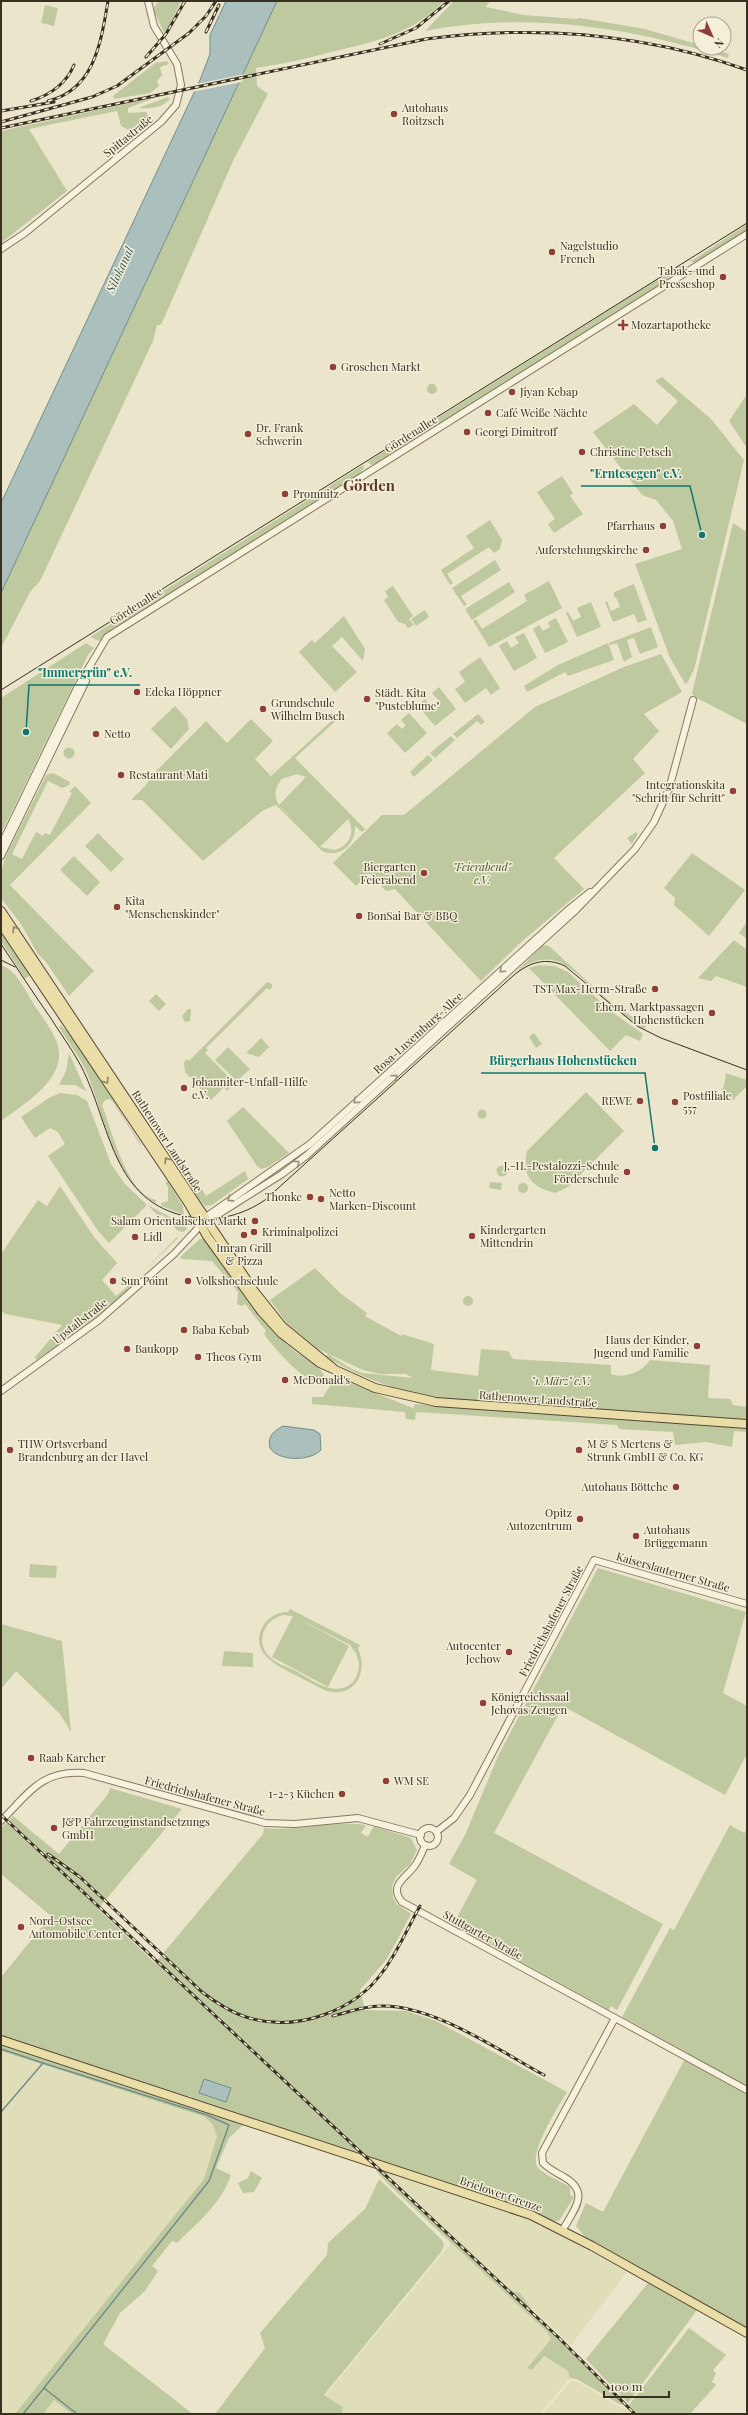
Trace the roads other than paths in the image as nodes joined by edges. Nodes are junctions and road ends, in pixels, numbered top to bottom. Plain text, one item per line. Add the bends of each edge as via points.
1 (148, 1) edge
2 (747, 234) edge
3 (1, 249) edge
4 (693, 700) dead end
5 (45, 763) junction
6 (1, 845) edge
7 (1, 856) edge
8 (1, 911) edge
9 (1, 924) edge
10 (481, 993) junction
11 (370, 1089) junction
12 (375, 1095) junction
13 (259, 1180) junction
14 (263, 1186) junction
15 (204, 1221) junction
16 (1, 1391) edge
17 (747, 1424) edge
18 (594, 1560) joint
19 (747, 1604) edge
20 (1, 1821) edge
21 (436, 1832) junction
22 (421, 1835) junction
23 (426, 1845) junction
24 (615, 2018) junction
25 (1, 2040) edge
26 (747, 2090) edge
27 (562, 2231) junction
28 (747, 2333) edge

1 - 3 street, Spittastraße via 154,26 177,64 180,92 176,105 161,122 25,233
2 - 5 street, Gördenallee via 114,631 107,637 94,658 89,674
4 - 10 street, Rosa-Luxemburg-Allee via 676,770 654,822 635,849 595,890 586,894
5 - 6 street, Gördenallee
5 - 7 street, Gördenallee
15 -> 8 main road, Rathenower Landstraße
9 -> 15 main road, Rathenower Landstraße via 189,1204
10 - 11 street, Rosa-Luxemburg-Allee
12 -> 10 street, Rosa-Luxemburg-Allee
11 - 12 street, Rosa-Luxemburg-Allee
11 -> 13 street, Rosa-Luxemburg-Allee via 310,1144
14 -> 12 street, Rosa-Luxemburg-Allee via 306,1156
13 - 14 street
13 -> 15 street, Rosa-Luxemburg-Allee
14 - 15 street, Rosa-Luxemburg-Allee
15 - 16 street, Upstallstraße via 174,1254 99,1320
15 - 17 main road, Rathenower Landstraße via 261,1311 281,1333 314,1360 375,1388 436,1402
18 - 19 street, Kaiserslauterner Straße
18 - 21 street, Friedrichshafener Straße via 470,1795 454,1818
20 - 22 street, Friedrichshafener Straße via 38,1784 54,1775 69,1772 84,1773 265,1823 296,1824 354,1818
21 - 22 street, Friedrichshafener Straße via 428,1828
21 - 23 street, Friedrichshafener Straße via 436,1843
22 - 23 street via 421,1841
23 - 24 street, Stuttgarter Straße via 415,1866 398,1883 397,1892 402,1902
24 - 26 street, Stuttgarter Straße
24 - 27 street via 542,2153 541,2159 547,2167 575,2183 580,2191
25 - 27 main road, Brielower Grenze via 516,2210
27 - 28 main road, Brielower Grenze

